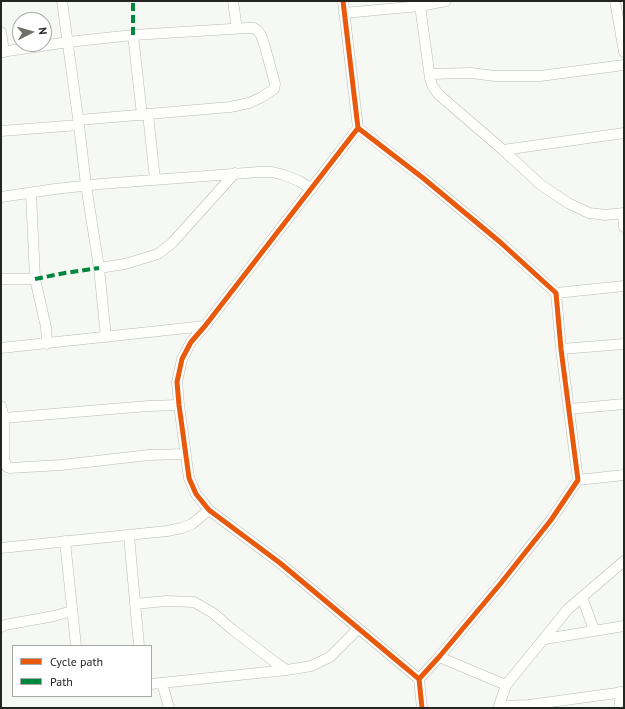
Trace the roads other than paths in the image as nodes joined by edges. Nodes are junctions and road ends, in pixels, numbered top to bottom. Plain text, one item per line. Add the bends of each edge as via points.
1 (62, 1) edge
2 (233, 1) edge
3 (343, 1) edge
4 (446, 1) edge
5 (615, 1) edge
6 (420, 6) junction
7 (344, 13) junction
8 (237, 29) junction
9 (1, 32) edge
10 (133, 35) junction
11 (68, 42) junction
12 (2, 52) edge
13 (624, 52) edge
14 (624, 65) edge
15 (430, 74) junction
16 (145, 115) junction
17 (79, 122) junction
18 (358, 128) junction
19 (1, 132) edge
20 (624, 133) edge
21 (503, 150) junction
22 (235, 173) junction
23 (155, 180) junction
24 (86, 185) junction
25 (312, 189) junction
26 (31, 193) junction
27 (1, 197) edge
28 (624, 213) edge
29 (624, 227) edge
30 (99, 268) junction
31 (1, 279) edge
32 (35, 279) junction
33 (624, 286) edge
34 (556, 293) junction
35 (205, 326) junction
36 (106, 337) junction
37 (47, 344) junction
38 (624, 344) edge
39 (1, 348) edge
40 (561, 349) junction
41 (624, 404) edge
42 (178, 405) junction
43 (1, 406) edge
44 (569, 409) junction
45 (4, 418) junction
46 (185, 454) junction
47 (624, 475) edge
48 (578, 480) junction
49 (209, 510) junction
50 (129, 536) junction
51 (65, 541) junction
52 (1, 548) edge
53 (624, 561) edge
54 (582, 597) junction
55 (135, 604) junction
56 (72, 611) junction
57 (624, 626) edge
58 (1, 627) edge
59 (358, 629) junction
60 (594, 630) junction
61 (545, 639) junction
62 (76, 645) edge
63 (139, 645) edge
64 (439, 657) junction
65 (287, 670) junction
66 (419, 679) junction
67 (162, 683) junction
68 (152, 684) edge
69 (506, 685) junction
70 (622, 692) edge
71 (499, 707) edge
72 (169, 708) edge
73 (422, 708) edge
74 (620, 708) edge

1 - 11 street
2 - 8 street
3 - 7 street
4 - 6 street
5 - 13 street
6 - 7 street
6 - 15 street
7 - 18 street
8 - 10 street
8 - 16 street via 254,28 261,35 274,80 274,89 271,92 249,103 234,106
9 - 12 street
10 - 11 street
10 - 16 street
11 - 12 street
11 - 17 street
14 - 15 street via 540,76
15 - 21 street via 432,85 438,94
16 - 17 street
16 - 23 street
17 - 19 street
17 - 24 street
18 - 25 street
18 - 34 street via 494,237
20 - 21 street
21 - 28 street via 541,185 568,203 589,213
22 - 23 street
22 - 25 street via 284,174
22 - 30 street via 177,237 158,254 125,264
23 - 24 street
24 - 26 street
24 - 30 street
25 - 35 street
26 - 27 street
26 - 32 street
28 - 29 street
30 - 36 street
31 - 32 street
32 - 37 street via 46,326
33 - 34 street
34 - 40 street
35 - 36 street
35 - 42 street via 191,342 182,359 177,382
36 - 37 street
37 - 39 street
38 - 40 street
40 - 44 street
41 - 44 street
42 - 45 street
42 - 46 street
43 - 45 street
44 - 48 street
45 - 46 street via 4,459 10,468
46 - 49 street via 189,478 196,494
47 - 48 street
48 - 64 street via 546,526
49 - 50 street via 192,524 182,528
49 - 59 street via 280,563
50 - 51 street
50 - 55 street
51 - 52 street
51 - 56 street
53 - 54 street
54 - 60 street
54 - 61 street
55 - 63 street
55 - 65 street via 194,602 213,612
56 - 58 street via 5,624
56 - 62 street
57 - 60 street
59 - 65 street via 330,657 311,666
59 - 66 street
60 - 61 street
61 - 69 street
64 - 66 street
64 - 69 street
65 - 67 street
66 - 73 street
67 - 68 street
67 - 72 street
69 - 71 street
70 - 71 street
70 - 74 street

